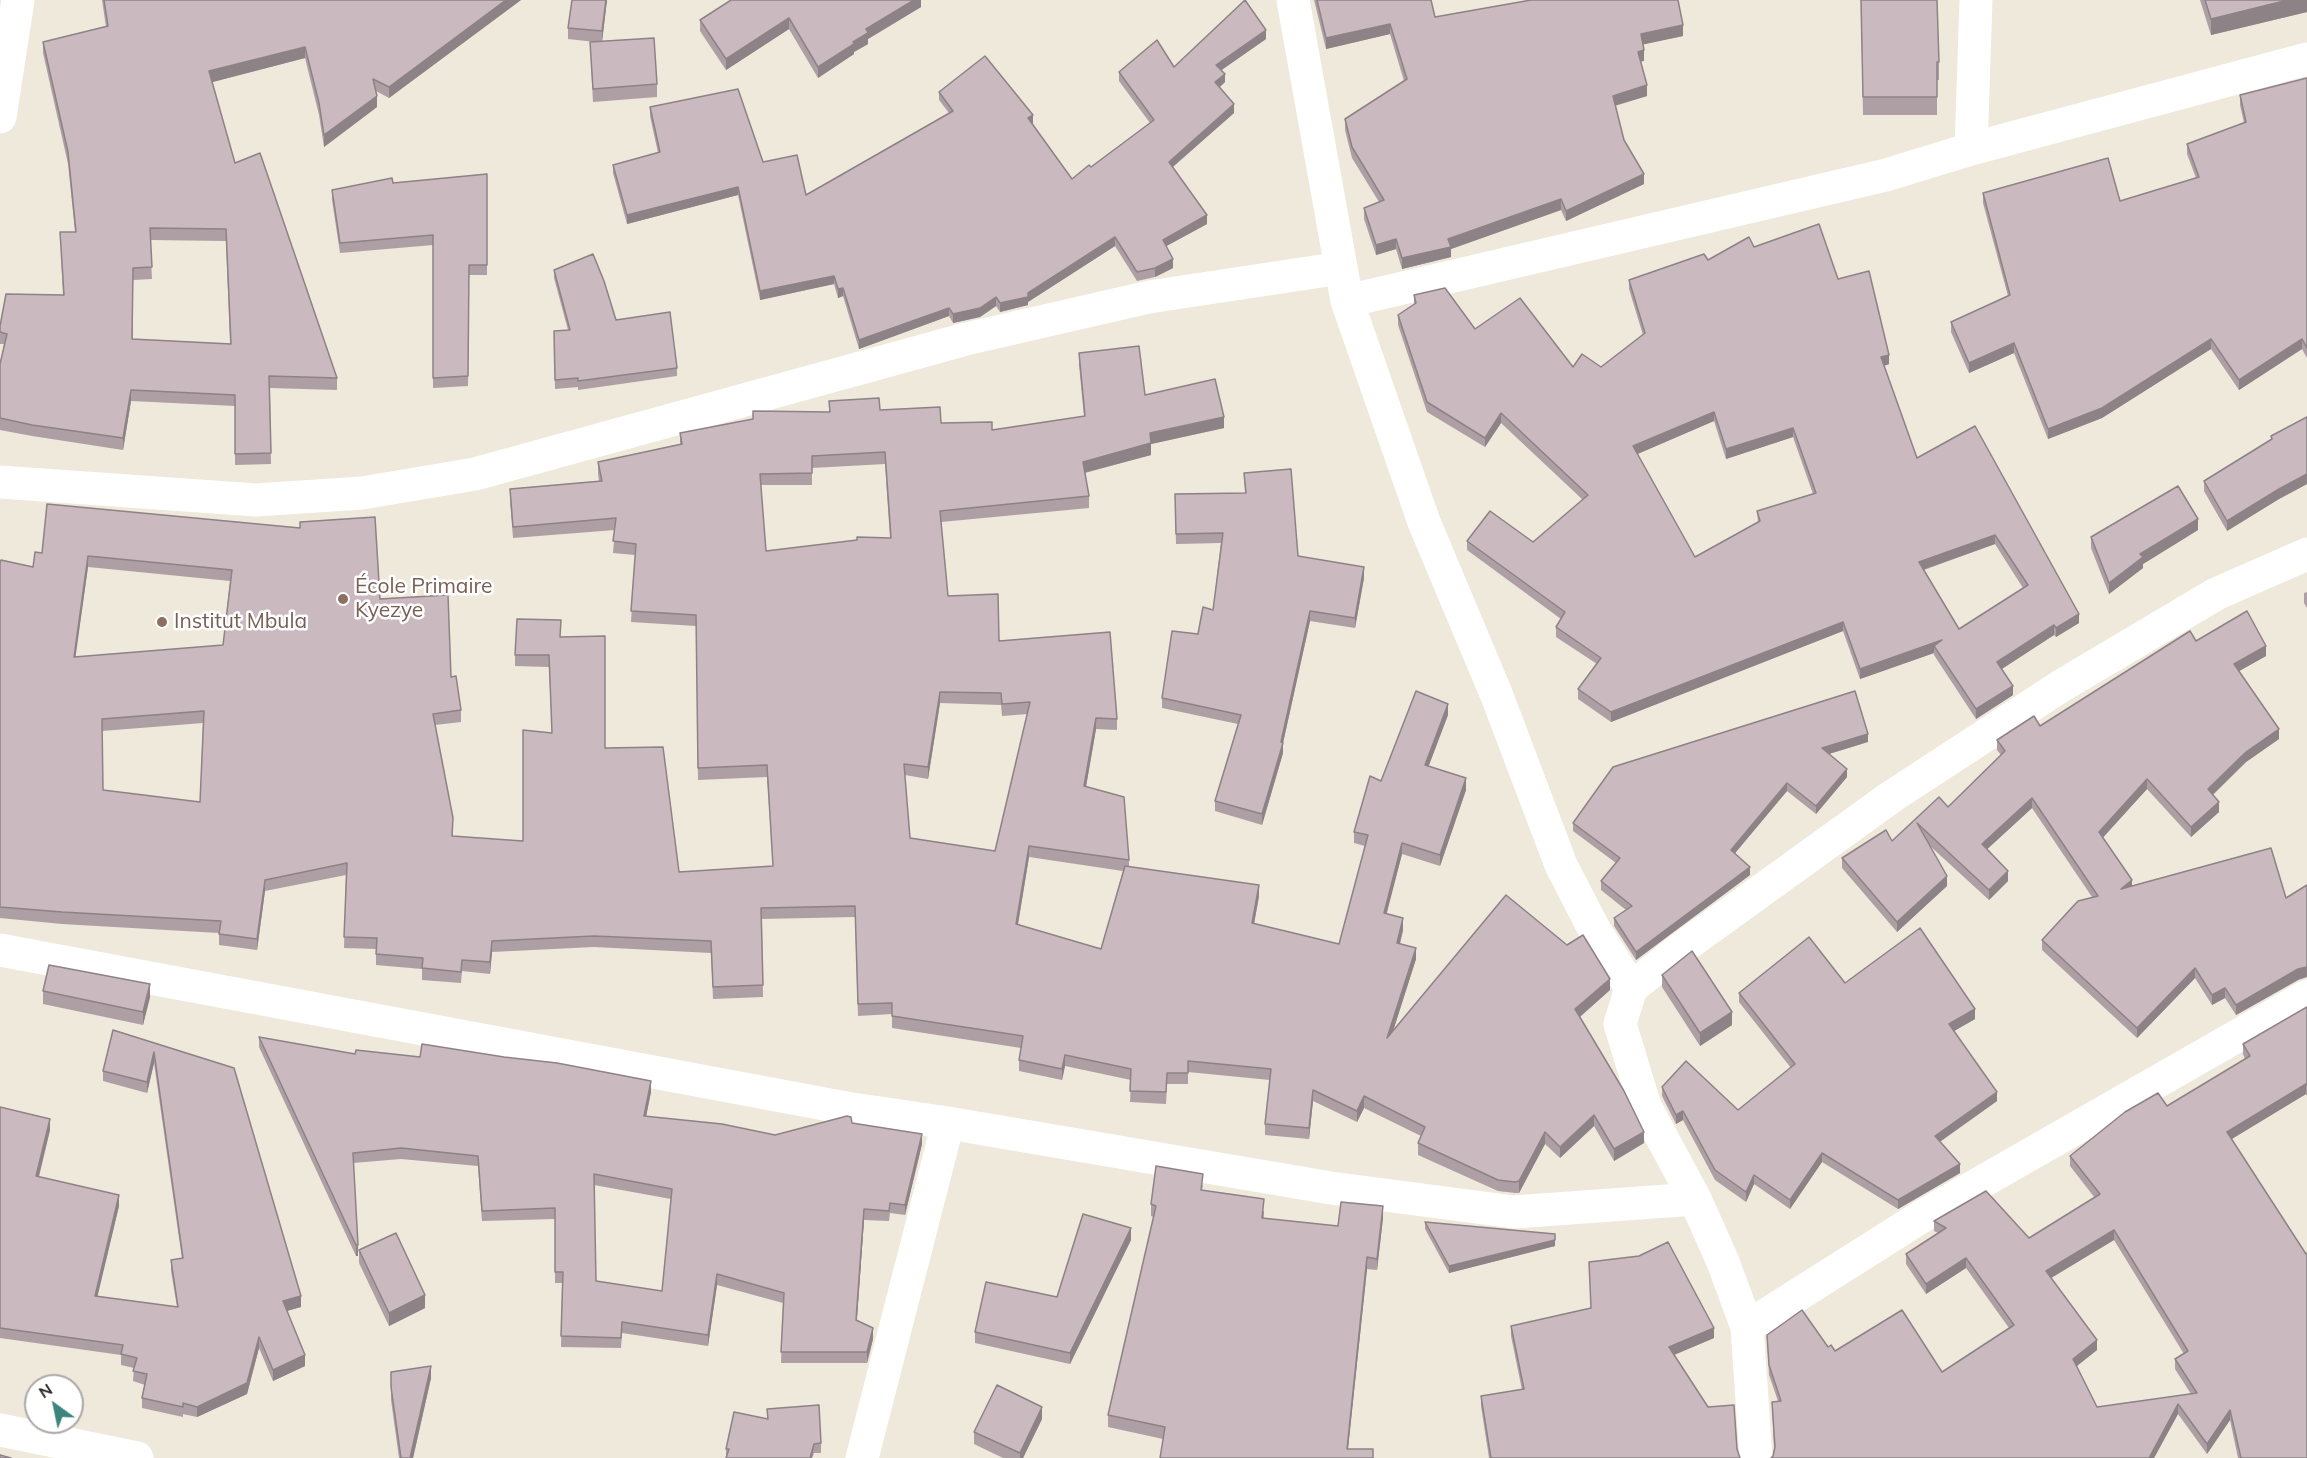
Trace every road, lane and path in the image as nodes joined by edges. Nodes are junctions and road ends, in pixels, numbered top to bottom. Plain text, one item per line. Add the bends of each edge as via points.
1 (18, 0) edge
2 (1293, 0) edge
3 (1976, 0) edge
4 (6, 44) edge
5 (2307, 59) edge
6 (0, 117) edge
7 (1971, 149) junction
8 (1341, 268) junction
9 (1347, 301) junction
10 (0, 483) edge
11 (2307, 554) edge
12 (0, 950) edge
13 (1631, 988) junction
14 (2307, 996) edge
15 (948, 1123) junction
16 (1695, 1199) junction
17 (1747, 1326) junction
18 (0, 1430) edge
19 (137, 1458) edge
20 (862, 1458) edge
21 (1756, 1458) edge

1 - 4 street
2 - 8 street
3 - 7 street
4 - 6 street
5 - 7 street
7 - 9 street via 1886,175
8 - 9 street
8 - 10 street via 1138,299 966,339 475,474 362,493 256,500
9 - 13 street via 1424,522 1497,696 1561,865
11 - 13 street via 2216,594 2061,686 1891,797
12 - 15 street via 834,1106
13 - 16 street via 1620,1024 1623,1034 1645,1106
14 - 17 street via 1924,1215
15 - 16 street via 1331,1188 1514,1212
15 - 20 street
16 - 17 street
17 - 21 street
18 - 19 street

